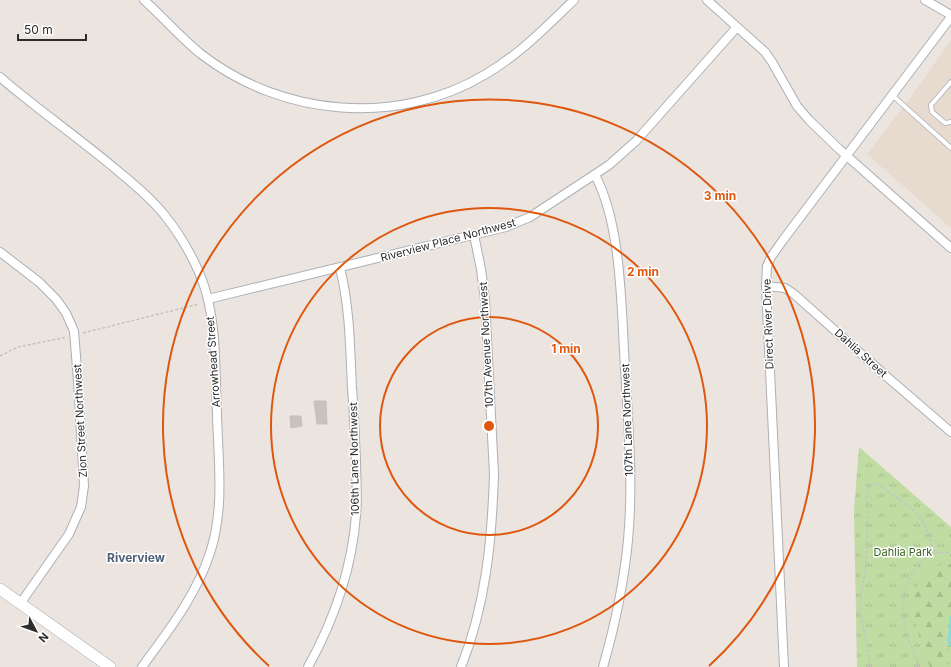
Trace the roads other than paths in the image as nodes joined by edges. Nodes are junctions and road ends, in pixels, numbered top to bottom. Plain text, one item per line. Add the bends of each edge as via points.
1 (144, 0) edge
2 (574, 0) edge
3 (707, 0) edge
4 (925, 0) edge
5 (951, 16) edge
6 (737, 27) junction
7 (0, 77) edge
8 (951, 82) edge
9 (892, 95) junction
10 (951, 122) edge
11 (951, 148) edge
12 (847, 155) junction
13 (594, 175) junction
14 (474, 235) junction
15 (951, 248) edge
16 (0, 252) edge
17 (340, 268) junction
18 (766, 286) junction
19 (205, 301) junction
20 (951, 432) edge
21 (0, 589) edge
22 (20, 604) junction
23 (110, 667) edge
24 (142, 667) edge
25 (308, 667) edge
26 (461, 667) edge
27 (603, 667) edge
28 (784, 667) edge

1 - 2 street via 202,54 252,85 304,102 330,107 359,108 395,106 418,101 444,94 471,82 520,51
3 - 6 street
4 - 5 street
5 - 9 street, Direct River Drive
6 - 12 street via 769,57 805,116
6 - 13 street, Riverview Place Northwest via 636,141
7 - 19 street, Arrowhead Street via 138,187 166,217 185,246 203,283
8 - 10 lane via 931,105 932,112 945,122
9 - 11 lane
9 - 12 street, Direct River Drive
12 - 15 street
12 - 18 street, Direct River Drive via 771,257
13 - 14 street, Riverview Place Northwest via 526,219
13 - 27 street, 107th Lane Northwest via 604,196 618,264 630,503 623,582
14 - 17 street, Riverview Place Northwest
14 - 26 street, 107th Avenue Northwest via 485,300 493,486 486,576 475,625
16 - 22 street, Zion Street Northwest via 56,299 74,331 84,486 81,507 69,534
17 - 19 street, Riverview Place Northwest
17 - 25 street, 106th Lane Northwest via 349,315 356,515 350,557 338,601
18 - 20 street, Dahlia Street via 785,288 794,294
18 - 28 street, Direct River Drive
19 - 24 street, Arrowhead Street via 212,323 215,356 220,485 217,522 210,554 195,589
21 - 22 street
22 - 23 street

